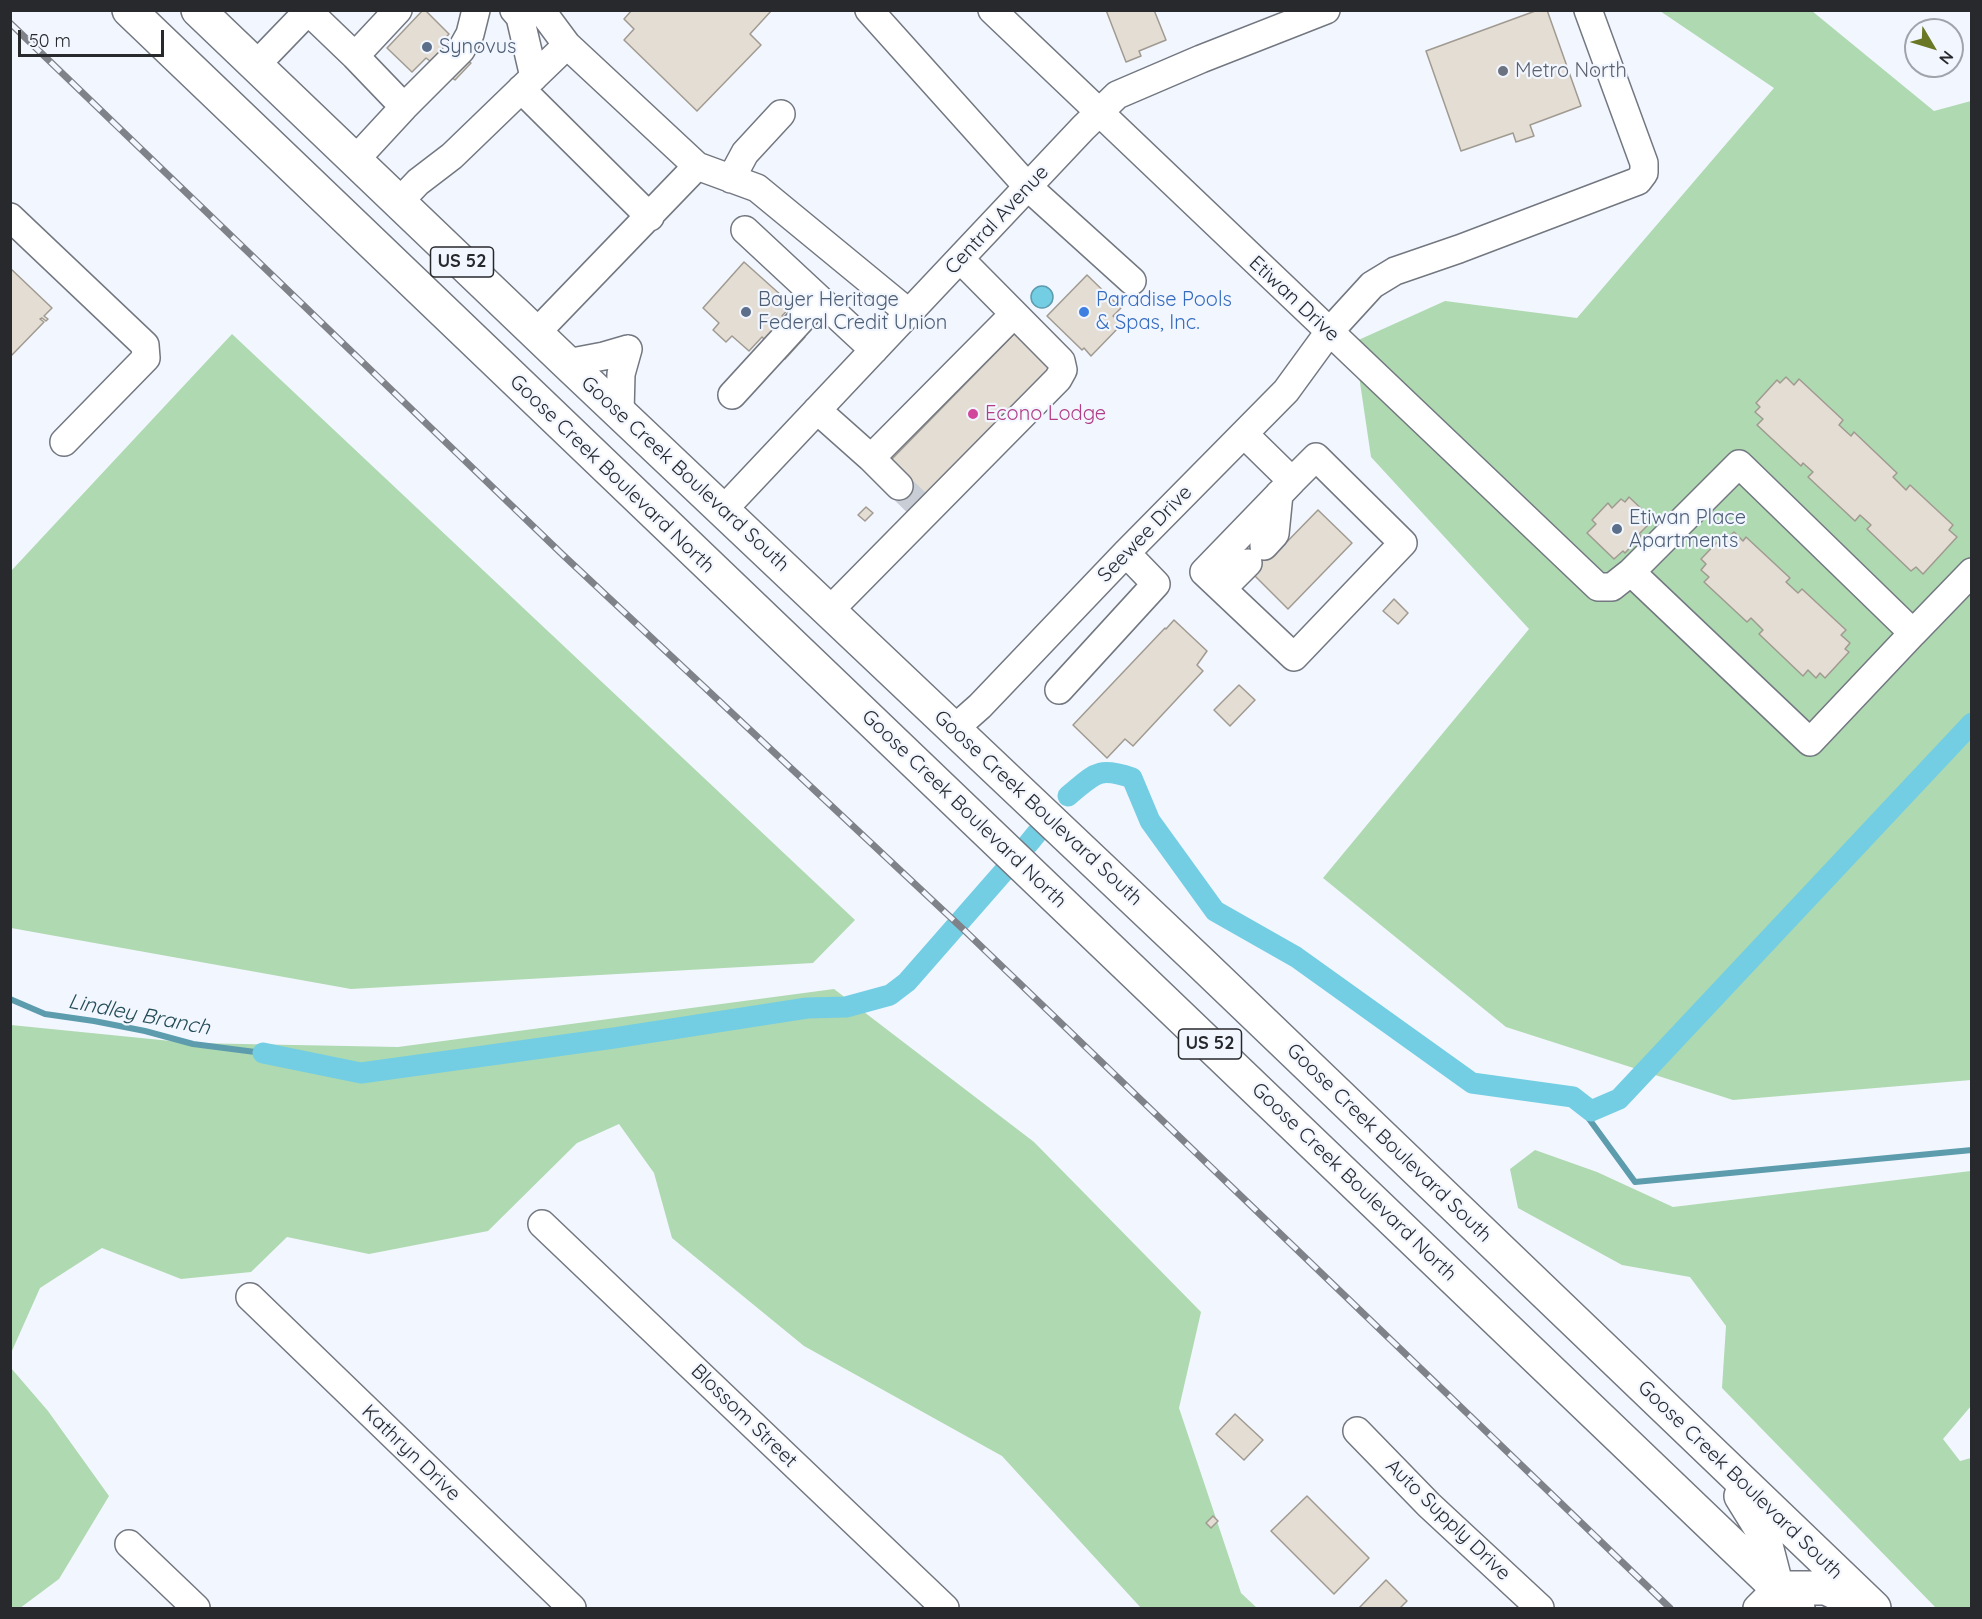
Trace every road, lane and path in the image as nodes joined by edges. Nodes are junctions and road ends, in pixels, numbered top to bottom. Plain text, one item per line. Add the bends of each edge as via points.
1 (129, 10) edge
2 (198, 10) edge
3 (398, 10) edge
4 (476, 10) edge
5 (514, 10) edge
6 (541, 10) edge
7 (869, 10) edge
8 (992, 10) edge
9 (1326, 10) edge
10 (1588, 10) edge
11 (308, 11) edge
12 (567, 45) junction
13 (355, 56) junction
14 (256, 65) junction
15 (527, 83) junction
16 (404, 107) junction
17 (1098, 113) junction
18 (781, 114) dead end
19 (356, 160) junction
20 (697, 166) junction
21 (731, 179) junction
22 (1028, 187) junction
23 (399, 202) junction
24 (10, 217) edge
25 (650, 217) junction
26 (745, 230) dead end
27 (960, 259) junction
28 (1131, 281) dead end
29 (819, 300) junction
30 (909, 313) junction
31 (1014, 314) junction
32 (1329, 332) junction
33 (536, 333) junction
34 (874, 350) junction
35 (567, 363) junction
36 (732, 394) dead end
37 (817, 410) junction
38 (620, 413) junction
39 (1244, 434) junction
40 (64, 442) dead end
41 (870, 458) junction
42 (619, 481) junction
43 (1286, 488) junction
44 (914, 501) junction
45 (723, 510) junction
46 (1126, 553) junction
47 (1631, 572) junction
48 (1971, 572) edge
49 (1222, 589) junction
50 (829, 611) junction
51 (763, 618) junction
52 (1913, 633) junction
53 (1059, 690) dead end
54 (954, 729) junction
55 (542, 1224) dead end
56 (250, 1297) dead end
57 (1357, 1431) dead end
58 (1718, 1458) junction
59 (129, 1544) dead end
60 (1777, 1602) edge
61 (196, 1608) edge
62 (572, 1608) edge
63 (945, 1608) edge
64 (1540, 1608) edge
65 (1865, 1608) edge
66 (1874, 1608) edge

1 - 42 highway, Goose Creek Boulevard North / US 52
2 - 14 highway, Goose Creek Boulevard South / US 52
3 - 13 street
4 - 16 street via 461,50
5 - 15 street via 520,17
6 - 12 street
7 - 22 street
8 - 17 street, Etiwan Drive
9 - 17 street, Central Avenue via 1117,95
10 - 32 street, Seewee Drive via 1644,163 1644,173 1638,182 1395,271 1372,285
11 - 13 street
11 - 14 street
12 - 15 street
12 - 20 street
13 - 16 street
14 - 19 highway, Goose Creek Boulevard South / US 52
15 - 23 street
15 - 25 street
16 - 19 street
17 - 22 street, Central Avenue
17 - 32 street, Etiwan Drive
18 - 21 street via 745,153
19 - 23 highway, Goose Creek Boulevard South / US 52
20 - 21 street
20 - 25 street
21 - 30 street via 757,188
22 - 27 street, Central Avenue
22 - 28 street
23 - 33 highway, Goose Creek Boulevard South / US 52
24 - 40 street via 145,345 146,358
25 - 33 street
26 - 29 street
27 - 30 street, Central Avenue
27 - 31 street
29 - 34 street
29 - 36 street
30 - 34 street, Central Avenue
31 - 41 street
31 - 44 street via 1061,361 1063,370 1058,379
32 - 39 street, Seewee Drive via 1286,391
32 - 47 street, Etiwan Drive via 1598,587 1612,587
33 - 35 highway, Goose Creek Boulevard South / US 52
34 - 37 street, Central Avenue
35 - 38 highway, Goose Creek Boulevard South / US 52
35 - 38 street via 628,349 620,381
37 - 41 street
37 - 45 street, Central Avenue
38 - 45 highway, Goose Creek Boulevard South / US 52
39 - 43 street
39 - 46 street, Seewee Drive
41 - 44 street
42 - 45 highway via 673,506
42 - 51 highway, Goose Creek Boulevard North / US 52
43 - 49 street via 1275,534
43 - 49 street via 1204,572
43 - 49 street via 1316,457 1403,543 1294,657
44 - 50 street
45 - 50 highway, Goose Creek Boulevard South / US 52
45 - 51 highway via 724,558
46 - 53 street via 1156,584
46 - 54 street, Seewee Drive
47 - 52 street via 1739,464
47 - 52 street via 1810,742
48 - 52 street
50 - 54 highway, Goose Creek Boulevard South / US 52
51 - 60 highway, Goose Creek Boulevard North / US 52
54 - 58 highway, Goose Creek Boulevard South / US 52
55 - 63 street, Blossom Street
56 - 62 street, Kathryn Drive
57 - 64 street, Auto Supply Drive via 1429,1505
58 - 60 highway via 1762,1530
58 - 66 highway, Goose Creek Boulevard South / US 52
59 - 61 street
60 - 65 highway via 1826,1588

